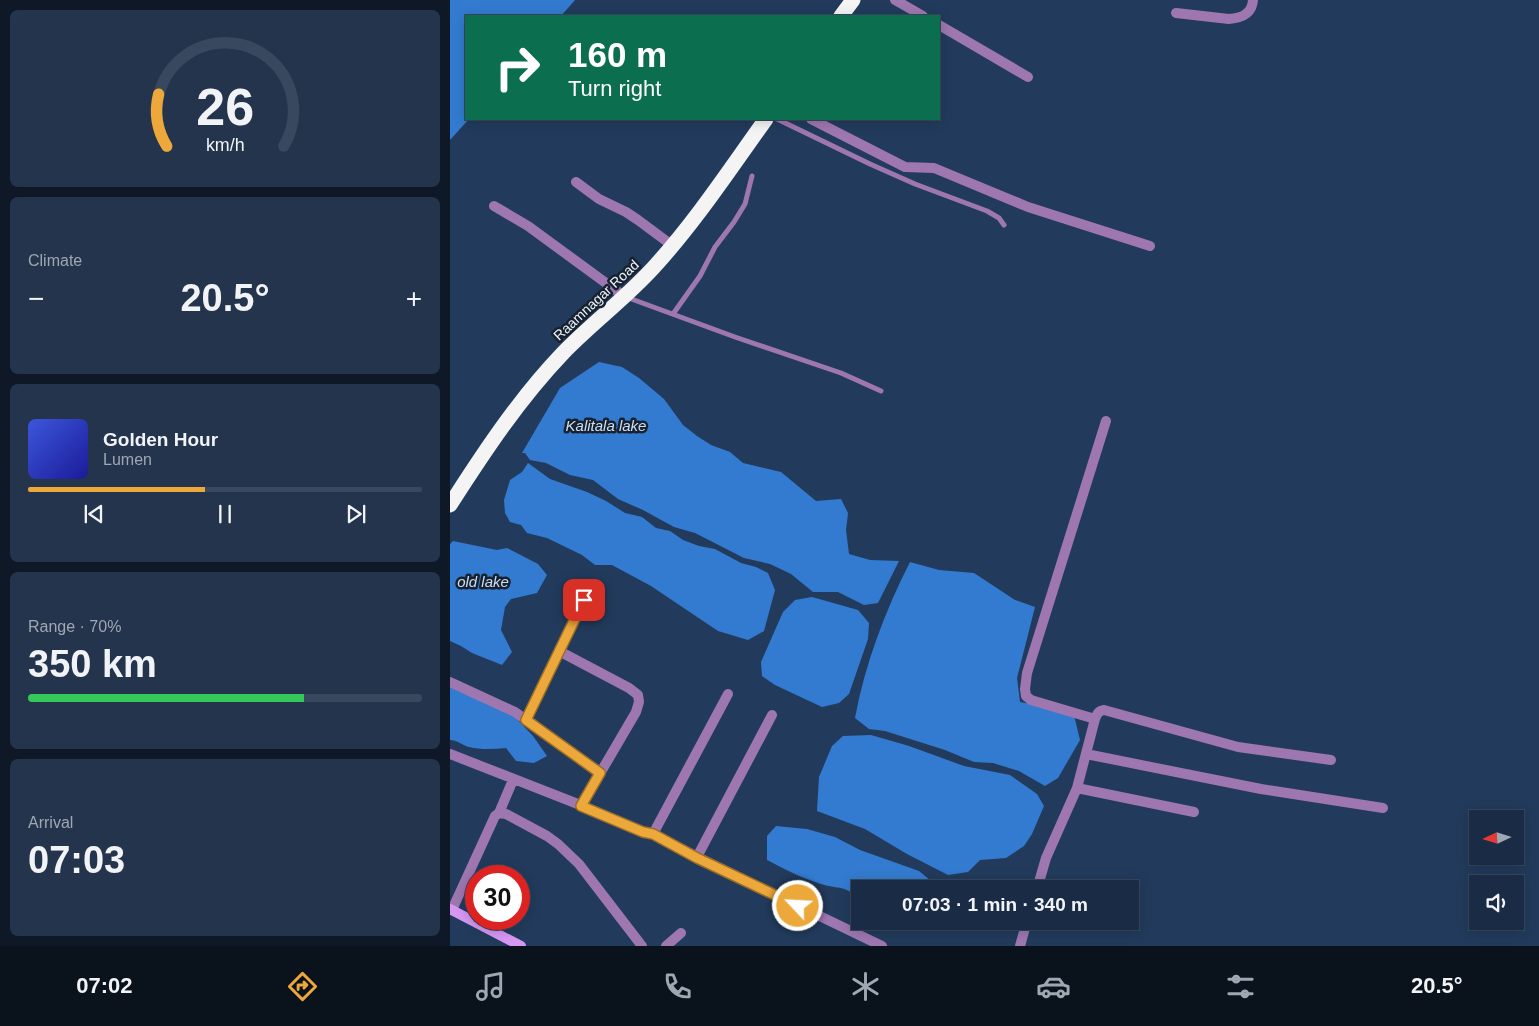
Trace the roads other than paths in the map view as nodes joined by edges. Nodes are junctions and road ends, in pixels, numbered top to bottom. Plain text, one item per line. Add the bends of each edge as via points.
1 (852, 0) edge
2 (895, 0) edge
3 (1253, 0) edge
4 (1176, 13) dead end
5 (842, 15) edge
6 (921, 15) edge
7 (940, 26) edge
8 (1028, 77) dead end
9 (765, 120) edge
10 (779, 120) edge
11 (813, 120) edge
12 (752, 176) dead end
13 (576, 182) dead end
14 (494, 206) dead end
15 (1004, 225) dead end
16 (673, 246) junction
17 (1150, 246) dead end
18 (625, 296) junction
19 (673, 314) junction
20 (881, 391) dead end
21 (1106, 421) dead end
22 (450, 505) edge
23 (584, 600) dead end
24 (559, 651) junction
25 (450, 682) edge
26 (728, 694) dead end
27 (772, 715) dead end
28 (526, 720) junction
29 (1095, 720) junction
30 (450, 754) edge
31 (1086, 754) junction
32 (1331, 760) dead end
33 (600, 773) junction
34 (514, 780) junction
35 (1077, 788) junction
36 (581, 806) junction
37 (1383, 808) dead end
38 (1194, 812) dead end
39 (499, 813) junction
40 (653, 834) junction
41 (697, 858) junction
42 (1039, 880) edge
43 (451, 910) edge
44 (1024, 930) edge
45 (681, 933) dead end
46 (521, 946) edge
47 (642, 946) edge
48 (666, 946) edge
49 (882, 946) edge
50 (1020, 946) edge

1 - 5 highway
2 - 6 street
3 - 4 street via 1250,10 1237,18
7 - 8 street
9 - 16 highway, Raamnagar Road
10 - 15 lane via 915,184 988,211
11 - 17 street via 906,167 934,168 1028,207
12 - 19 lane via 745,204
13 - 16 street
14 - 18 street via 528,226
16 - 18 highway, Raamnagar Road
18 - 19 lane
18 - 22 highway, Raamnagar Road via 582,334 536,383
19 - 20 lane
21 - 29 street via 1027,673 1025,689 1031,700
23 - 24 street
24 - 28 street
24 - 33 street via 638,695 636,712
25 - 28 street
26 - 40 street
27 - 41 street
28 - 33 street
29 - 31 street
29 - 32 street via 1098,712 1104,710 1238,746
30 - 34 street
31 - 35 street
31 - 37 street via 1261,789
33 - 36 street
34 - 36 street
34 - 39 street
35 - 38 street
35 - 42 street
36 - 40 street
39 - 43 street
39 - 47 street via 558,844 579,864
40 - 41 street
41 - 49 street
43 - 46 street
44 - 50 street
45 - 48 street

